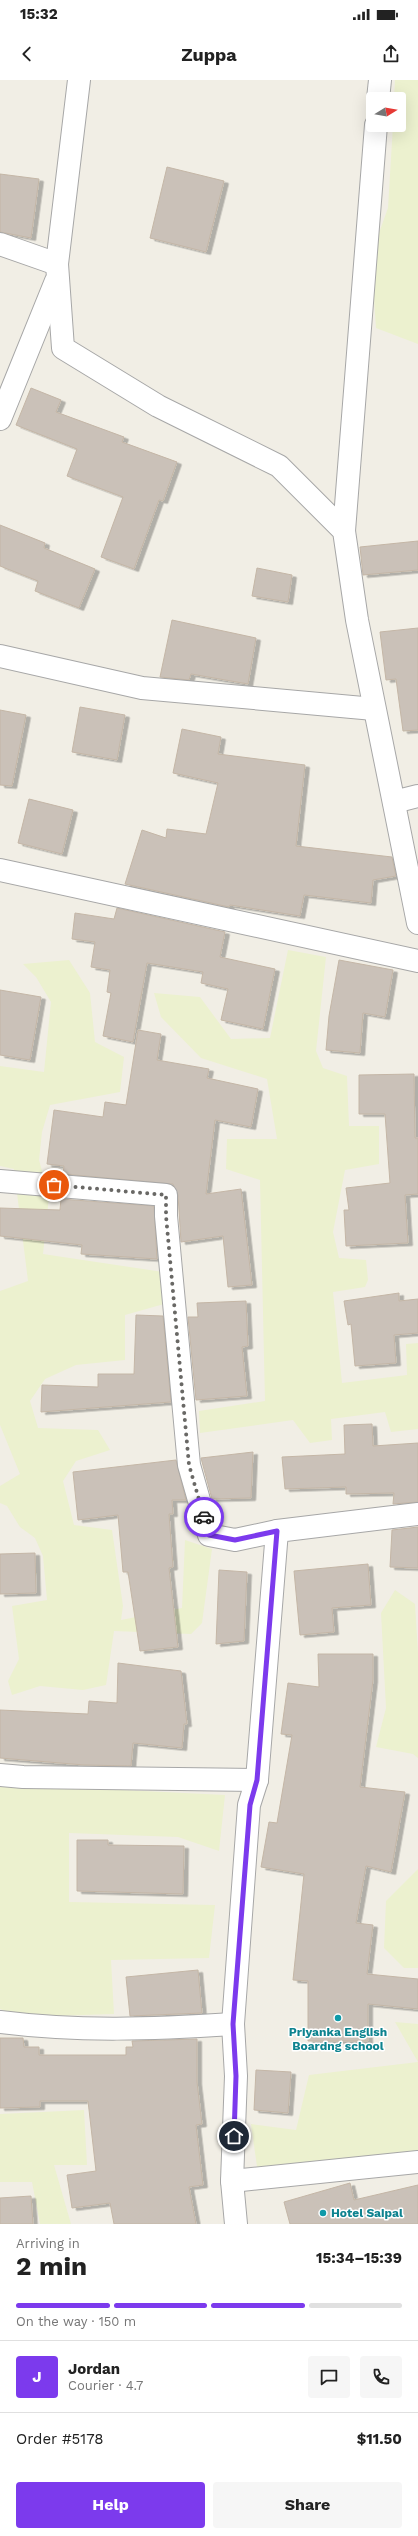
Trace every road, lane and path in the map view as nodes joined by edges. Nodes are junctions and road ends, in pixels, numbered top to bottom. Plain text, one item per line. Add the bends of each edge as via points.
1 (79, 80) edge
2 (380, 80) edge
3 (379, 92) edge
4 (375, 132) edge
5 (0, 244) edge
6 (57, 270) junction
7 (0, 419) edge
8 (344, 531) junction
9 (0, 656) edge
10 (374, 709) junction
11 (418, 796) edge
12 (394, 802) junction
13 (0, 870) edge
14 (418, 923) edge
15 (418, 961) edge
16 (0, 1181) edge
17 (418, 1514) edge
18 (277, 1531) junction
19 (0, 1775) edge
20 (257, 1780) junction
21 (0, 2022) edge
22 (233, 2024) junction
23 (418, 2162) edge
24 (232, 2181) junction
25 (236, 2224) edge

1 - 6 street
2 - 3 street
4 - 8 street
5 - 6 street
6 - 7 street
6 - 8 street via 63,348 158,406 280,466
8 - 10 street
9 - 10 street via 142,688
10 - 12 street
11 - 12 street
12 - 14 street
13 - 15 street
16 - 18 street via 166,1195 189,1465 209,1535 235,1540
17 - 18 street
18 - 20 street
19 - 20 street
20 - 22 street via 250,1805
21 - 22 street via 48,2028 139,2030
22 - 24 street via 236,2076
23 - 24 street
24 - 25 street

